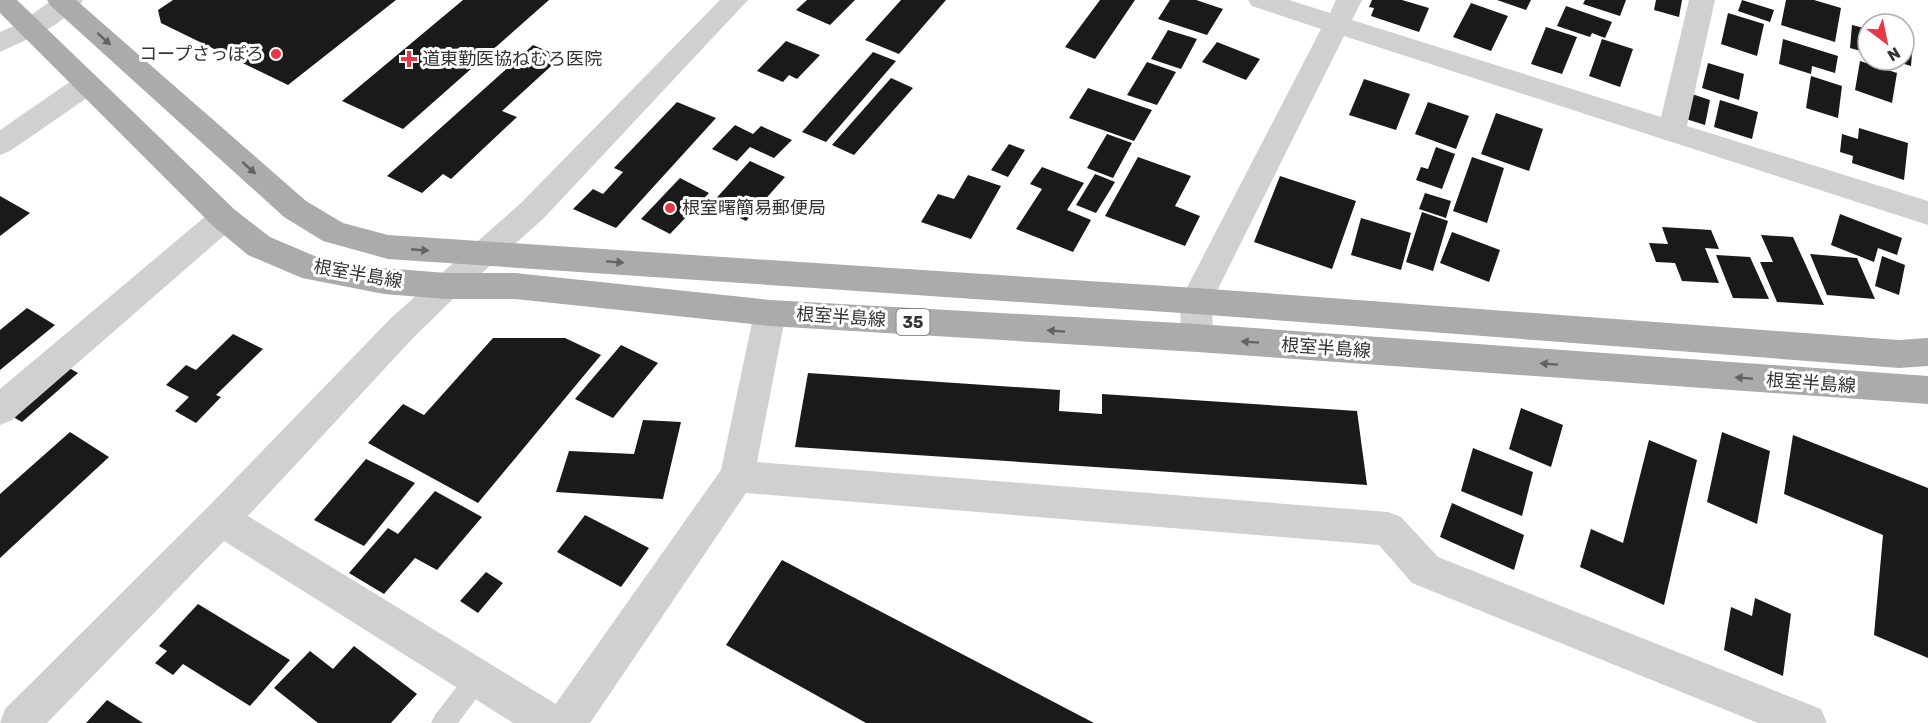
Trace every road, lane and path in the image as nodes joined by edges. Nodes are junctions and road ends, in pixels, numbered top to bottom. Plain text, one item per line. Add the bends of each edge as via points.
1 (2, 0) edge
2 (735, 0) edge
3 (1261, 0) edge
4 (1702, 0) edge
5 (65, 1) edge
6 (1343, 12) edge
7 (32, 27) junction
8 (0, 43) edge
9 (87, 84) junction
10 (1672, 131) junction
11 (0, 144) edge
12 (1928, 213) edge
13 (224, 218) junction
14 (484, 253) junction
15 (446, 286) junction
16 (1196, 301) junction
17 (770, 313) junction
18 (1197, 339) junction
19 (1928, 352) edge
20 (1928, 390) edge
21 (0, 410) edge
22 (737, 477) junction
23 (221, 519) junction
24 (477, 679) junction
25 (19, 723) edge
26 (443, 723) edge
27 (550, 723) edge
28 (566, 723) edge
29 (1807, 723) edge

1 - 7 main road, 根室半島線 / 35
2 - 14 street via 532,211
3 - 6 street
4 - 10 street
5 - 7 street
5 -> 14 main road, 根室半島線 / 35 via 295,209 334,233 388,247
6 - 10 street
6 - 16 street
7 - 8 street
7 - 9 main road, 根室半島線 / 35
9 - 11 street
9 - 13 main road, 根室半島線 / 35
10 - 12 street
13 - 15 main road, 根室半島線 / 35 via 259,246 313,268 384,281
13 - 21 street
14 - 15 street
14 -> 16 main road, 根室半島線 / 35
15 - 17 main road, 根室半島線 / 35 via 515,286
15 - 23 street
16 - 18 street
16 - 19 main road, 根室半島線 / 35 via 1899,354
18 -> 17 main road, 根室半島線 / 35
17 - 22 street
20 -> 18 main road, 根室半島線 / 35
22 - 28 street
22 - 29 street via 1388,529 1425,570
23 - 24 street
23 - 25 street
24 - 26 lane
24 - 27 street

